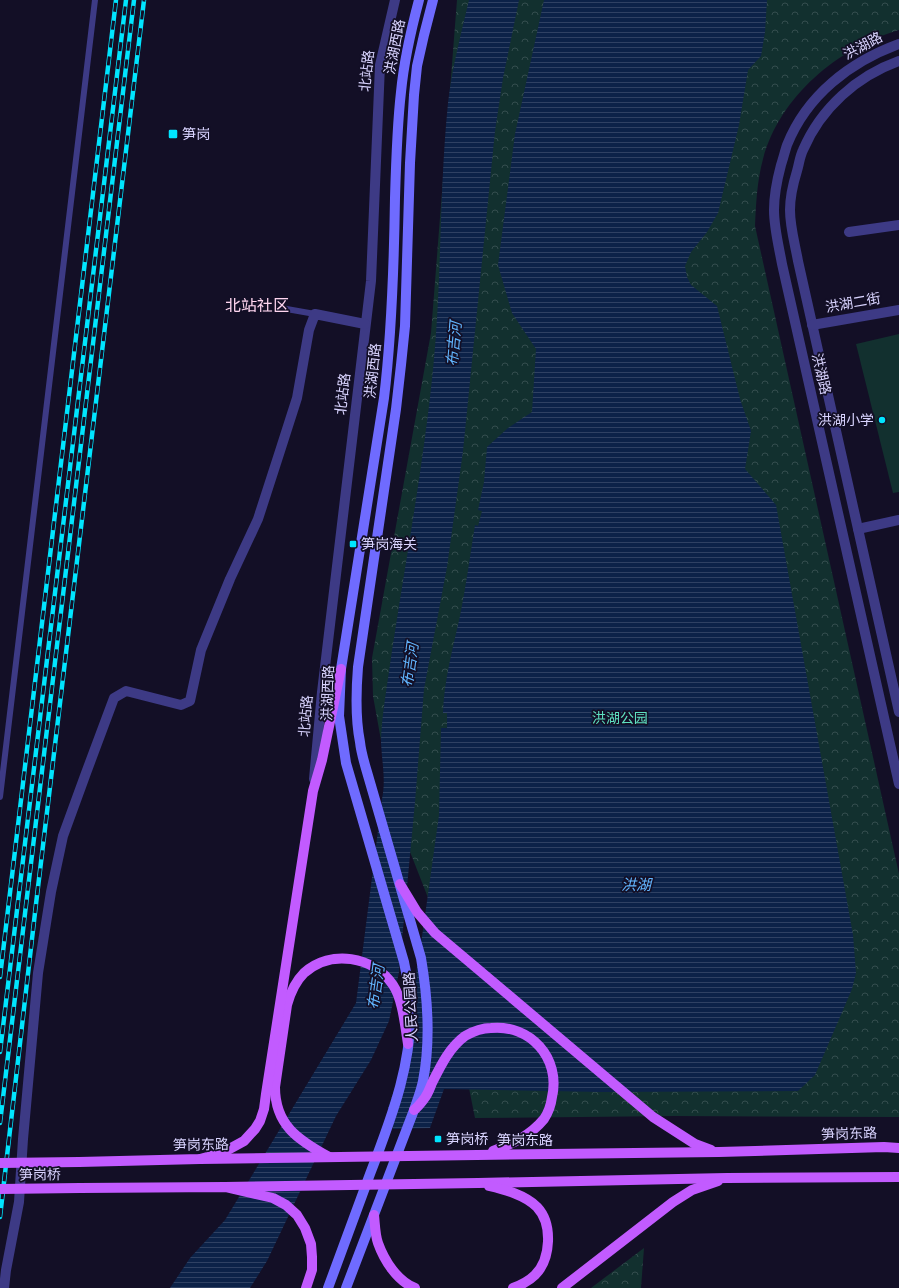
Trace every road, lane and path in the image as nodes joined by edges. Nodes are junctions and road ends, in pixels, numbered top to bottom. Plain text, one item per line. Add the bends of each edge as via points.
1 (95, 0) edge
2 (395, 0) edge
3 (419, 0) edge
4 (433, 0) edge
5 (899, 44) edge
6 (899, 61) edge
7 (899, 224) edge
8 (850, 232) dead end
9 (282, 308) dead end
10 (899, 310) edge
11 (315, 314) junction
12 (365, 324) junction
13 (812, 325) junction
14 (899, 520) edge
15 (858, 529) junction
16 (341, 669) junction
17 (899, 712) edge
18 (360, 742) joint
19 (343, 744) joint
20 (899, 784) edge
21 (899, 788) edge
22 (313, 791) junction
23 (0, 797) edge
24 (400, 884) junction
25 (278, 1039) junction
26 (408, 1044) junction
27 (414, 1110) junction
28 (899, 1144) edge
29 (884, 1147) junction
30 (899, 1148) edge
31 (718, 1152) junction
32 (482, 1154) junction
33 (329, 1157) junction
34 (200, 1159) junction
35 (79, 1162) joint
36 (0, 1163) edge
37 (899, 1177) edge
38 (727, 1178) junction
39 (478, 1183) junction
40 (225, 1186) junction
41 (0, 1189) edge
42 (374, 1216) junction
43 (4, 1288) edge
44 (306, 1288) edge
45 (328, 1288) edge
46 (346, 1288) edge
47 (415, 1288) edge
48 (514, 1288) edge
49 (562, 1288) edge

1 - 23 lane
2 - 12 street, 北站路 via 380,66 370,281
3 - 16 main road, 洪湖西路 via 401,92 398,126 389,359
4 - 18 main road, 洪湖西路 via 418,60 414,95 409,171 405,326 396,409 358,667 357,718
5 - 20 street, 洪湖路 via 853,66 833,81 815,100 787,145 775,188 774,211 782,264
6 - 13 street, 洪湖路 via 862,79 844,93 812,130 802,151 790,210
7 - 8 street
9 - 11 lane
10 - 13 street, 洪湖二街
11 - 12 street
11 - 43 street via 309,330 297,398 258,520 201,650 190,701 181,705 126,691 114,698 63,836 38,973 19,1202
12 - 22 street, 北站路 via 322,692
13 - 15 street, 洪湖路
14 - 15 street
15 - 17 street, 洪湖路
16 - 19 main road, 洪湖西路 via 339,716
16 - 22 main road
18 - 24 main road, 人民公园路
19 - 26 main road, 人民公园路 via 346,763 404,962 410,996
20 - 21 street, 洪湖路
22 - 25 main road
24 - 27 main road, 人民公园路 via 426,983 427,1052 423,1082
24 - 31 main road via 417,912 435,933 653,1117 695,1144
25 - 26 main road via 290,995 297,982 318,964 340,958 364,961 374,966 394,986 399,998
25 - 33 main road via 275,1099 278,1111 296,1136
25 - 34 main road, bridge via 264,1109 255,1129 250,1136 222,1153
26 - 45 main road, 人民公园路 via 398,1095 388,1127
27 - 32 main road via 425,1098 445,1056 467,1035 484,1028 502,1027 518,1030 531,1038 542,1048 552,1071 551,1105 545,1118 526,1136 510,1145
27 - 42 main road, 人民公园路
28 - 29 main road
29 - 30 main road, 笋岗东路
29 - 31 main road, 笋岗东路
31 - 32 main road, 笋岗东路
32 - 33 main road, 笋岗东路, bridge
33 - 34 main road, 笋岗东路, bridge
34 - 35 main road, 笋岗东路
35 - 36 main road, 笋岗桥, bridge
37 - 38 main road
38 - 39 main road
38 - 49 main road via 692,1190 673,1202
39 - 40 main road, bridge
39 - 48 main road via 523,1197 538,1208 546,1223 548,1241 545,1259 535,1275
40 - 41 main road, 笋岗桥, bridge
40 - 44 main road, bridge via 273,1198 297,1215 305,1228 312,1257 312,1270
42 - 46 main road, 人民公园路
42 - 47 main road via 378,1243 385,1259 396,1275

